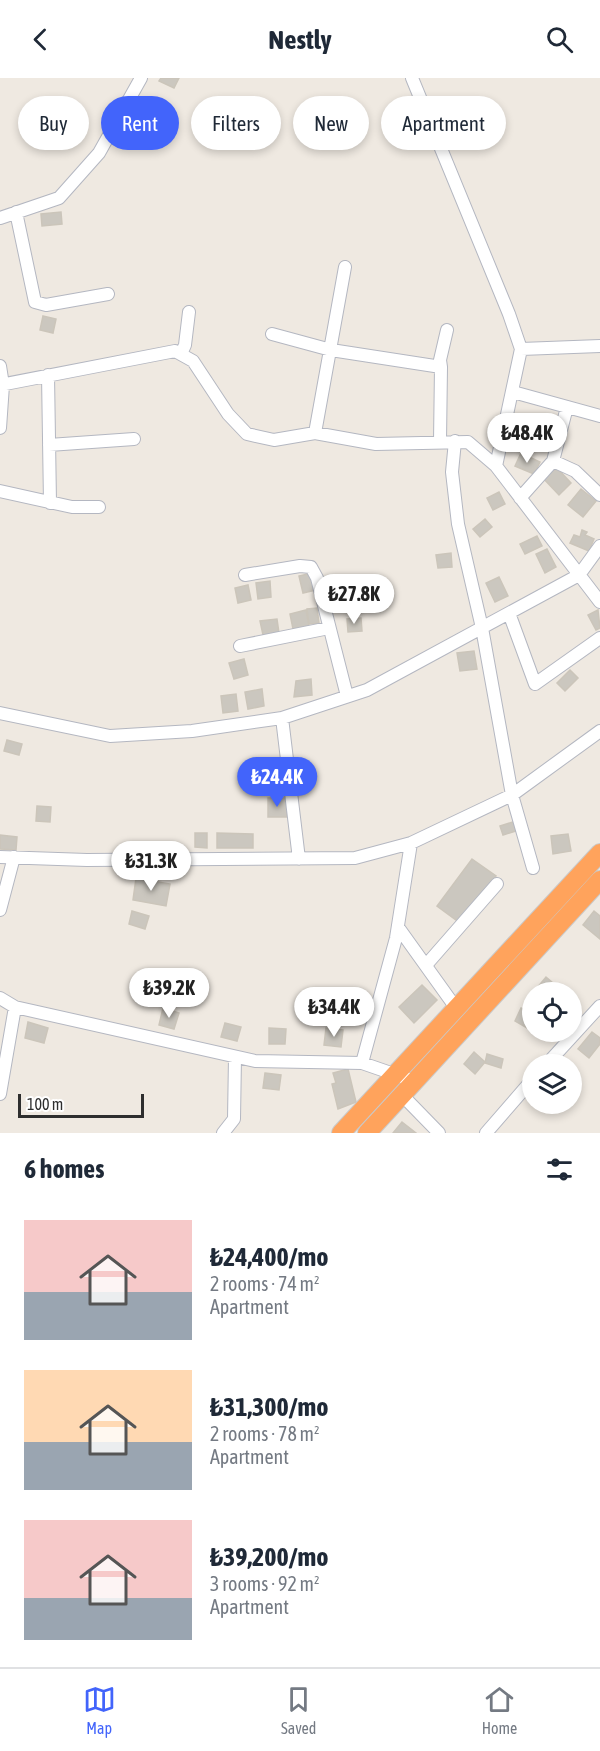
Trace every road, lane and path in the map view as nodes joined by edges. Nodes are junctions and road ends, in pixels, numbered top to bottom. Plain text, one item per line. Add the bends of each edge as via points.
1 (141, 78) edge
2 (412, 78) edge
3 (16, 213) junction
4 (0, 218) edge
5 (345, 267) dead end
6 (108, 294) dead end
7 (189, 312) dead end
8 (447, 330) dead end
9 (272, 334) dead end
10 (600, 346) edge
11 (520, 349) junction
12 (331, 350) junction
13 (181, 354) junction
14 (0, 366) edge
15 (441, 367) junction
16 (48, 375) junction
17 (2, 385) edge
18 (513, 392) junction
19 (567, 407) junction
20 (600, 416) edge
21 (0, 428) edge
22 (315, 433) junction
23 (134, 439) dead end
24 (440, 441) junction
25 (455, 441) junction
26 (49, 445) junction
27 (553, 461) junction
28 (496, 466) junction
29 (0, 491) edge
30 (600, 495) edge
31 (520, 498) junction
32 (50, 503) junction
33 (99, 507) dead end
34 (600, 546) edge
35 (245, 574) dead end
36 (579, 575) junction
37 (600, 602) edge
38 (509, 613) junction
39 (329, 628) junction
40 (482, 628) junction
41 (600, 638) edge
42 (240, 646) dead end
43 (347, 696) junction
44 (0, 713) edge
45 (282, 718) junction
46 (600, 731) edge
47 (512, 795) junction
48 (411, 843) junction
49 (600, 853) edge
50 (0, 857) edge
51 (14, 857) junction
52 (299, 858) junction
53 (533, 868) dead end
54 (600, 880) edge
55 (497, 884) dead end
56 (0, 910) edge
57 (398, 927) junction
58 (427, 964) junction
59 (0, 998) edge
60 (600, 1006) edge
61 (15, 1007) junction
62 (456, 1008) junction
63 (556, 1054) edge
64 (235, 1057) junction
65 (363, 1063) junction
66 (396, 1074) junction
67 (408, 1088) junction
68 (522, 1092) edge
69 (0, 1094) edge
70 (223, 1133) edge
71 (341, 1133) edge
72 (367, 1133) edge
73 (439, 1133) edge
74 (486, 1133) edge

1 - 3 street via 99,153 59,198
2 - 11 street
3 - 4 street
3 - 6 street via 35,302 46,305
5 - 12 street
7 - 13 street
8 - 15 street
9 - 12 street
10 - 11 street
11 - 18 street
12 - 15 street
12 - 22 street
13 - 16 street via 175,351
13 - 22 street via 193,362 228,414 247,434 273,440
14 - 17 street
15 - 24 street
16 - 17 street
16 - 26 street
17 - 21 street
18 - 19 street
18 - 28 street
19 - 20 street
19 - 27 street
22 - 24 street via 376,444
23 - 26 street
24 - 25 street
25 - 28 street via 468,442
25 - 40 street via 452,472 458,524
26 - 32 street
27 - 30 street via 575,471
27 - 31 street
28 - 31 street
29 - 32 street
31 - 36 street
32 - 33 street
34 - 36 street
35 - 39 street via 311,567
36 - 37 street
36 - 38 street
38 - 40 street
38 - 41 street via 536,684
39 - 42 street
39 - 43 street
40 - 43 street via 367,690
40 - 47 street
43 - 45 street
44 - 45 street via 110,736 192,731
45 - 52 street
46 - 47 street
47 - 48 street
47 - 53 street
48 - 52 street via 355,858
48 - 57 street
49 - 62 highway
50 - 51 street
51 - 52 street
51 - 56 street
54 - 67 highway
55 - 58 street
57 - 58 street
57 - 65 street
58 - 62 street
59 - 61 street
60 - 63 street
61 - 64 street
61 - 69 street
62 - 66 highway
64 - 65 street via 255,1061
64 - 70 street via 234,1119
65 - 66 street
66 - 67 street
66 - 71 highway
67 - 72 highway
67 - 73 street
68 - 74 street

